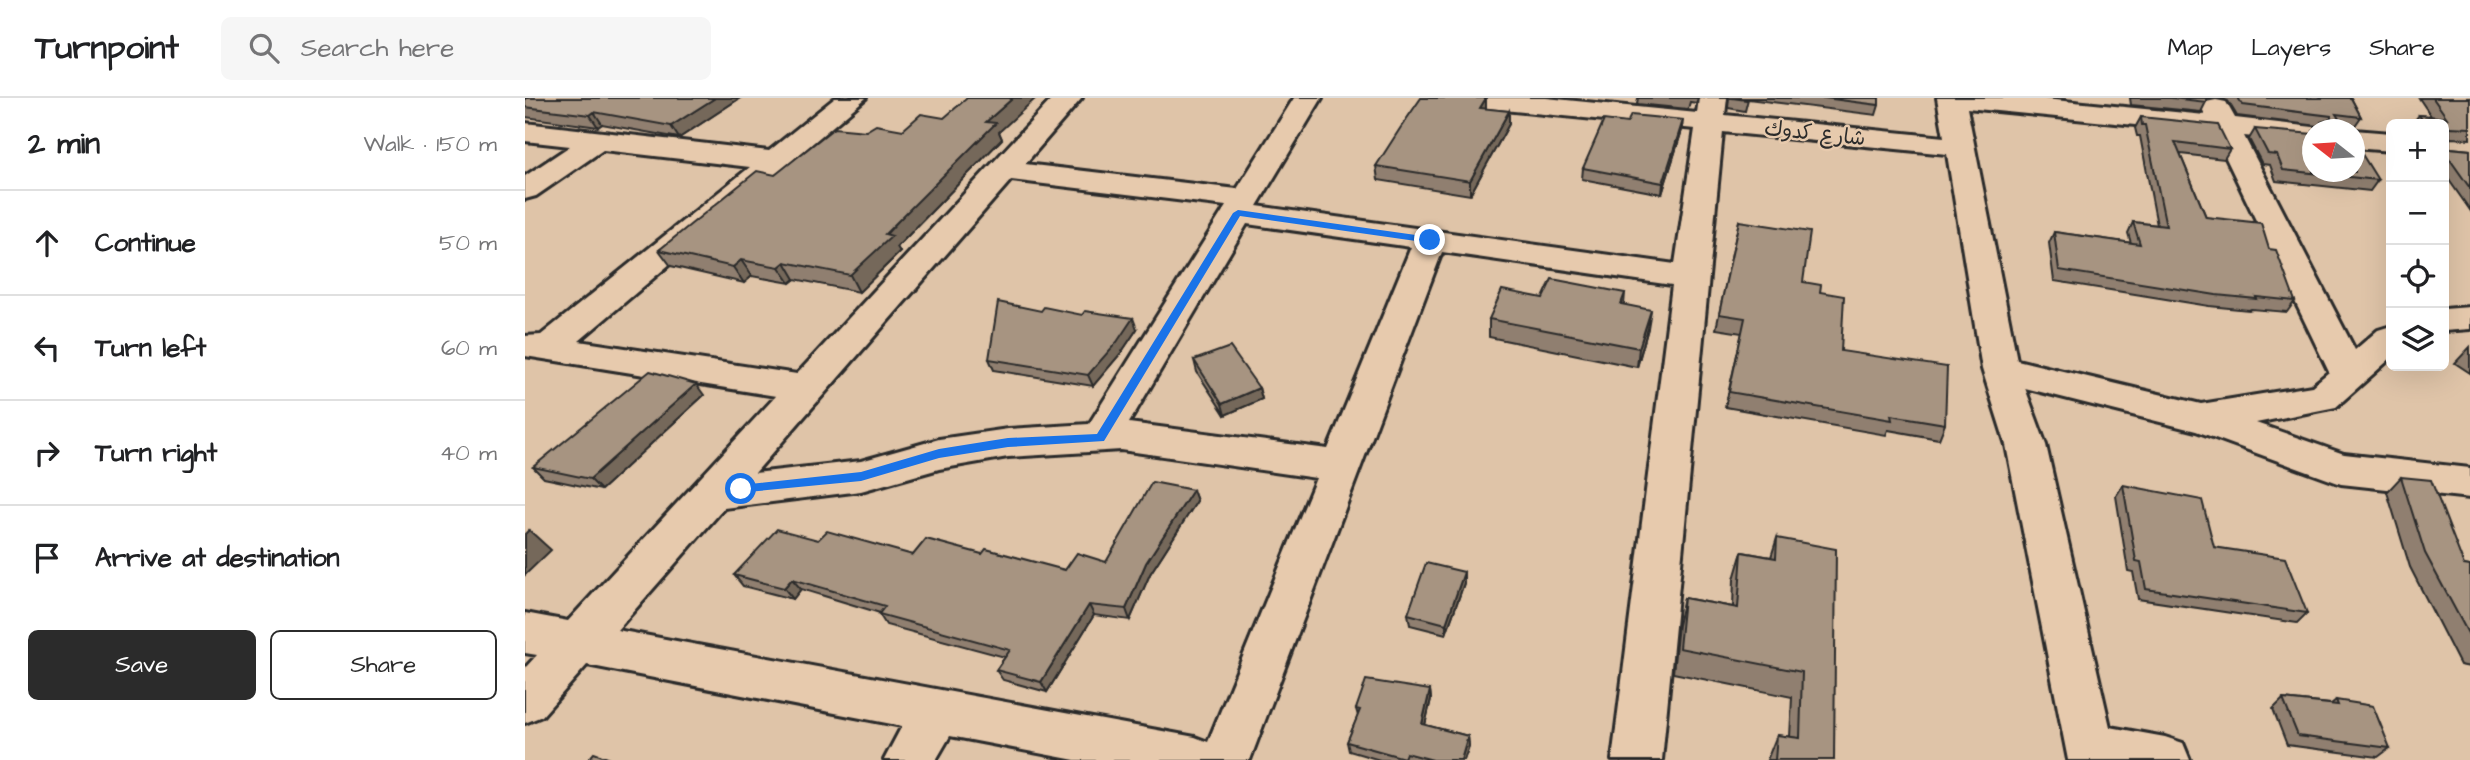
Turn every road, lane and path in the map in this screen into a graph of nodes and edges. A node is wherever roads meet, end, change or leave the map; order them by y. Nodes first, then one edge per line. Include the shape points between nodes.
1 (852, 98) edge
2 (1068, 98) edge
3 (1308, 98) edge
4 (1462, 98) edge
5 (1951, 98) edge
6 (1712, 110) edge
7 (2218, 112) edge
8 (525, 132) edge
9 (2302, 132) edge
10 (2365, 140) edge
11 (596, 141) junction
12 (2386, 142) edge
13 (1959, 147) junction
14 (775, 161) junction
15 (1003, 170) junction
16 (525, 190) edge
17 (1242, 206) junction
18 (1430, 240) junction
19 (1690, 277) junction
20 (2470, 318) edge
21 (2449, 320) edge
22 (2386, 342) edge
23 (536, 347) edge
24 (2000, 369) junction
25 (2349, 375) junction
26 (806, 388) junction
27 (2201, 418) junction
28 (1100, 438) junction
29 (1341, 466) junction
30 (2470, 483) edge
31 (709, 494) junction
32 (525, 633) edge
33 (577, 643) junction
34 (525, 701) edge
35 (938, 712) junction
36 (2092, 753) edge
37 (909, 760) edge
38 (1195, 760) edge
39 (1225, 760) edge
40 (1637, 760) edge
41 (2165, 760) edge

1 - 14 street
2 - 15 street
3 - 17 street
4 - 6 street, شارع كدوك
5 - 7 street
5 - 13 street
6 - 13 street, شارع كدوك
6 - 19 street
7 - 9 street
7 - 25 street
8 - 11 street
10 - 12 street
11 - 14 street
11 - 16 street
13 - 24 street
14 - 23 street
15 - 17 street
15 - 26 street
17 - 18 street
17 - 28 street
18 - 19 street
18 - 29 street
19 - 40 street
20 - 21 street
22 - 25 street
23 - 26 street
24 - 27 street
24 - 36 street via 2026,445
25 - 27 street via 2323,398
26 - 31 street
27 - 30 street via 2341,470
28 - 29 street via 1135,438
28 - 31 street via 1008,443 939,454 861,476
29 - 39 street
31 - 33 street
32 - 33 street
33 - 34 street
33 - 35 street
35 - 37 street
35 - 38 street
36 - 41 street

